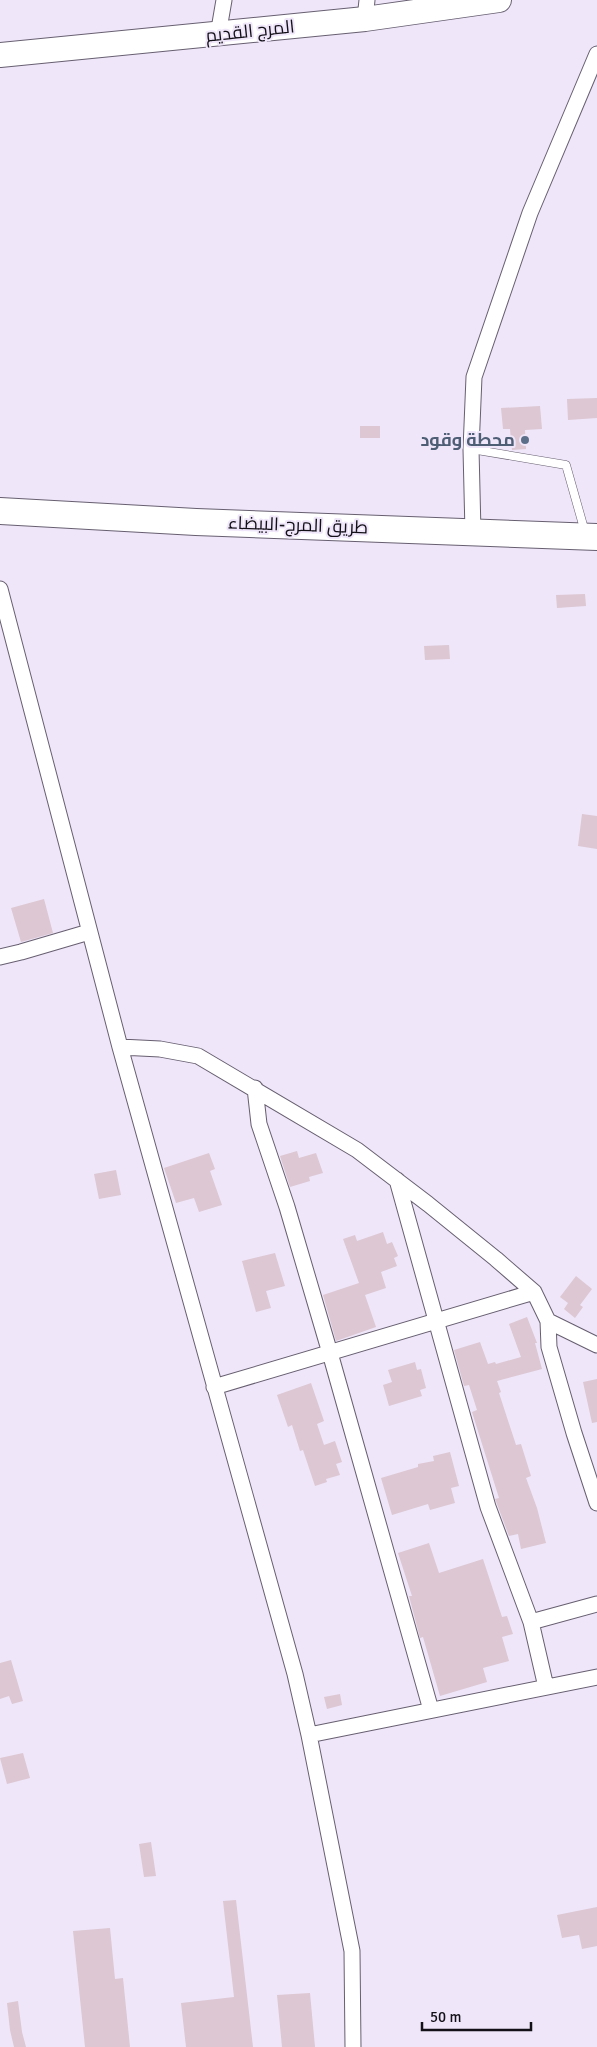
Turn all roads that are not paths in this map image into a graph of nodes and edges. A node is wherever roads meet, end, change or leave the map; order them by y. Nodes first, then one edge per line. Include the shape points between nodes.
1 (224, 0) edge
2 (499, 0) edge
3 (366, 10) edge
4 (218, 35) junction
5 (597, 54) edge
6 (0, 55) edge
7 (471, 449) junction
8 (0, 511) edge
9 (473, 532) junction
10 (592, 537) edge
11 (0, 590) edge
12 (90, 932) junction
13 (0, 957) edge
14 (120, 1047) junction
15 (255, 1088) junction
16 (397, 1180) junction
17 (534, 1292) junction
18 (548, 1321) junction
19 (436, 1322) junction
20 (597, 1344) edge
21 (330, 1353) junction
22 (214, 1387) junction
23 (597, 1503) edge
24 (597, 1604) edge
25 (531, 1622) junction
26 (597, 1677) edge
27 (546, 1687) junction
28 (431, 1710) junction
29 (309, 1735) junction
30 (352, 2047) edge

1 - 4 street
2 - 3 main road, المرج القديم
3 - 4 main road, المرج القديم
4 - 6 main road, المرج القديم
5 - 7 street via 530,213 474,377
7 - 9 street
7 - 10 lane via 566,465
8 - 9 highway, طريق المرج-البيضاء
9 - 10 highway, طريق المرج-البيضاء
11 - 12 street
12 - 13 street
12 - 14 street
14 - 15 street via 160,1049 198,1056
14 - 22 street
15 - 16 street via 357,1150
15 - 21 street via 259,1124
16 - 17 street
16 - 19 street
17 - 18 street
17 - 19 street
18 - 20 street
18 - 23 street via 550,1354
19 - 21 street
19 - 25 street via 488,1507
21 - 22 street
21 - 28 street
22 - 29 street
24 - 25 street
25 - 27 street
26 - 27 street
27 - 28 street
28 - 29 street
29 - 30 street via 352,1951

